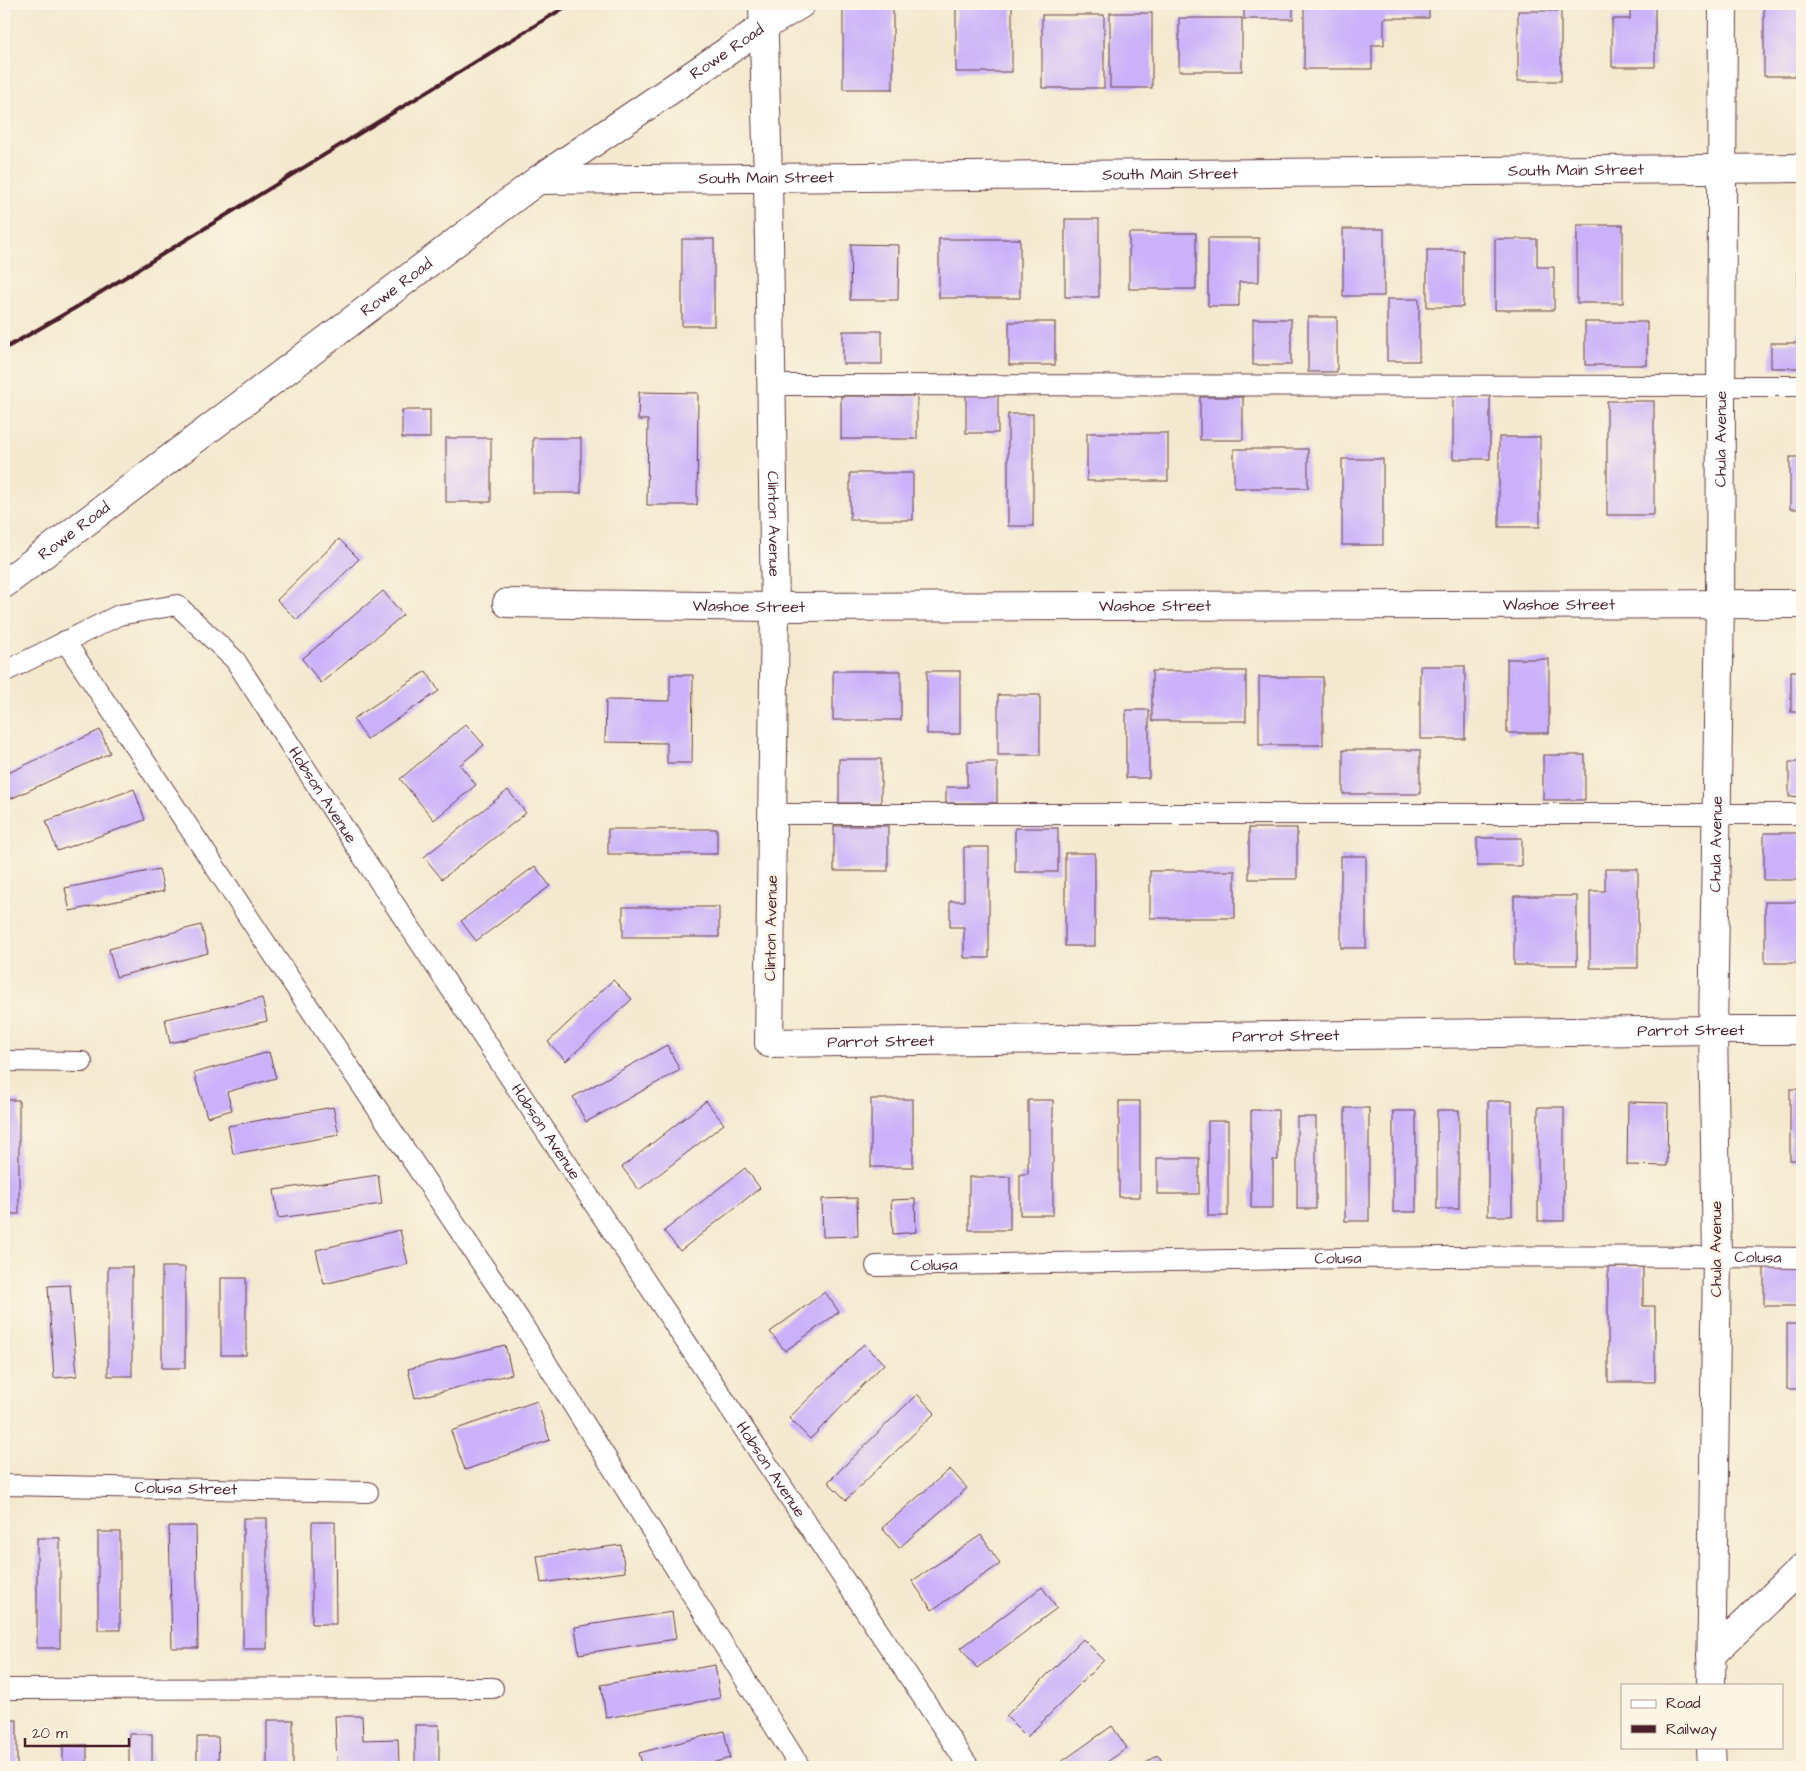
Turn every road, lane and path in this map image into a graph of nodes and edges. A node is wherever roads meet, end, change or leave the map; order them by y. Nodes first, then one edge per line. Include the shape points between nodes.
1 (801, 4) edge
2 (1724, 4) edge
3 (763, 16) edge
4 (1722, 168) junction
5 (1802, 168) edge
6 (768, 179) junction
7 (538, 180) junction
8 (771, 385) junction
9 (1721, 385) junction
10 (1802, 386) edge
11 (4, 584) edge
12 (507, 603) dead end
13 (1720, 604) junction
14 (1802, 604) edge
15 (775, 606) junction
16 (65, 640) junction
17 (4, 672) edge
18 (772, 814) junction
19 (1716, 814) junction
20 (1802, 814) edge
21 (1713, 1030) junction
22 (1802, 1030) edge
23 (769, 1043) joint
24 (4, 1061) edge
25 (82, 1062) dead end
26 (1717, 1256) junction
27 (1802, 1258) edge
28 (876, 1266) dead end
29 (4, 1485) edge
30 (368, 1492) dead end
31 (1802, 1568) edge
32 (1711, 1655) junction
33 (1711, 1684) edge
34 (493, 1688) dead end
35 (4, 1689) edge
36 (1711, 1748) edge
37 (800, 1767) edge
38 (969, 1767) edge
39 (1712, 1767) edge

1 - 3 street, Rowe Road
2 - 4 street, Chula Avenue
3 - 6 street, Clinton Avenue
3 - 7 street, Rowe Road
4 - 5 street, South Main Street
4 - 6 street, South Main Street
4 - 9 street, Chula Avenue
6 - 7 street, South Main Street
6 - 8 street, Clinton Avenue
7 - 11 street, Rowe Road
8 - 9 lane
8 - 15 street, Clinton Avenue
9 - 10 lane
9 - 13 street, Chula Avenue
12 - 15 street, Washoe Street
13 - 14 street, Washoe Street
13 - 15 street, Washoe Street
13 - 19 street, Chula Avenue
15 - 18 street, Clinton Avenue
16 - 17 lane, Hobson Avenue
16 - 37 lane via 519,1319
16 - 38 lane, Hobson Avenue via 119,615 177,605 235,660
18 - 19 lane
18 - 23 street, Clinton Avenue
19 - 20 lane
19 - 21 street, Chula Avenue
21 - 22 street, Parrot Street
21 - 23 street, Parrot Street
21 - 26 street, Chula Avenue
24 - 25 lane
26 - 27 lane, Colusa
26 - 28 lane, Colusa
26 - 32 street, Chula Avenue
29 - 30 lane, Colusa Street
31 - 32 street
32 - 33 street, Chula Avenue
34 - 35 lane
36 - 39 street

